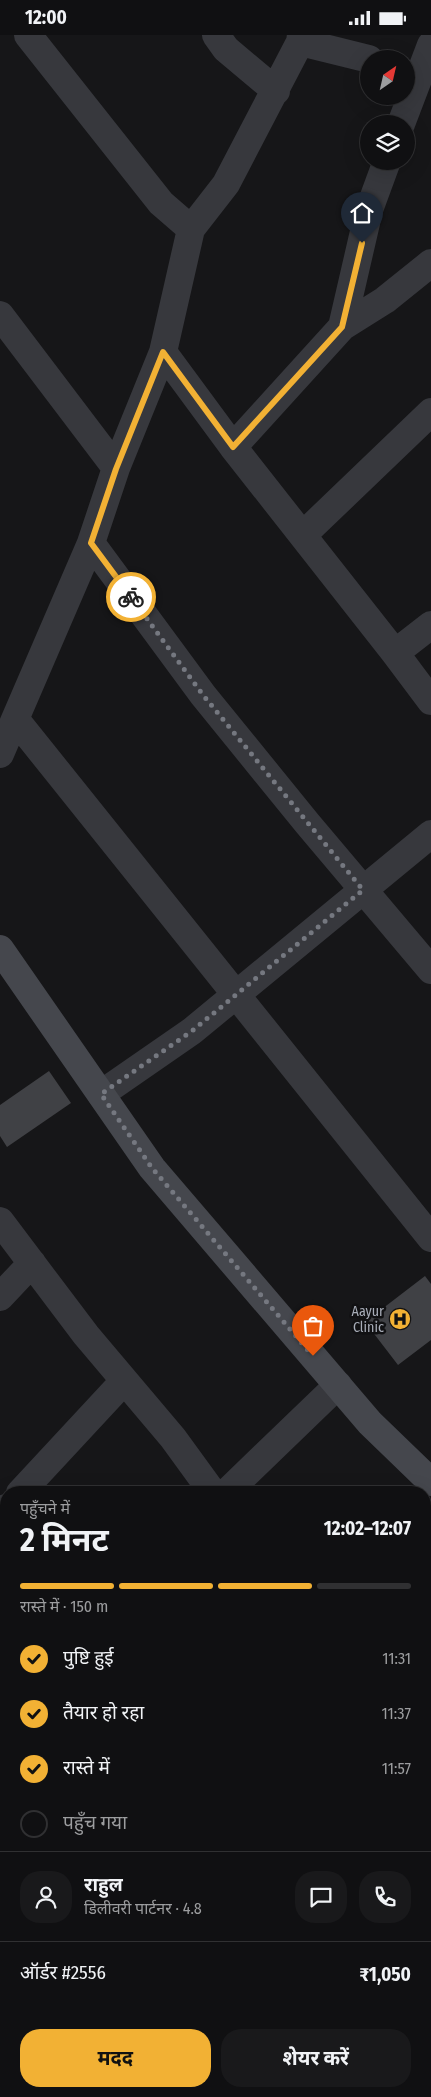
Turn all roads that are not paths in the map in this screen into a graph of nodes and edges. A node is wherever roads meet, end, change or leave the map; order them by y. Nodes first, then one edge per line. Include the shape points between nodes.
1 (28, 35) edge
2 (216, 35) edge
3 (300, 39) edge
4 (431, 45) edge
5 (360, 56) edge
6 (419, 73) edge
7 (276, 91) junction
8 (404, 115) edge
9 (384, 170) edge
10 (191, 229) junction
11 (431, 263) edge
12 (0, 315) edge
13 (342, 327) junction
14 (163, 352) junction
15 (431, 413) edge
16 (233, 447) junction
17 (116, 469) junction
18 (304, 534) junction
19 (91, 543) junction
20 (431, 625) edge
21 (395, 653) junction
22 (431, 701) edge
23 (16, 719) junction
24 (0, 754) edge
25 (431, 834) edge
26 (363, 890) junction
27 (0, 949) edge
28 (431, 970) edge
29 (238, 995) junction
30 (101, 1094) junction
31 (0, 1221) edge
32 (431, 1239) edge
33 (32, 1263) junction
34 (0, 1297) edge
35 (124, 1381) junction
36 (338, 1385) junction
37 (431, 1482) edge
38 (26, 1486) edge
39 (208, 1486) edge
40 (233, 1486) edge

1 - 10 street via 161,203
2 - 7 street via 226,49
3 - 5 street
3 - 7 street
4 - 6 street
6 - 8 street
7 - 10 street via 226,184
9 - 13 street via 369,210
10 - 14 street
11 - 13 street via 384,300
12 - 17 street
13 - 16 street
14 - 16 street
14 - 17 street
15 - 18 street
16 - 18 street
17 - 19 street
18 - 21 street
19 - 23 street
19 - 26 street via 203,695
20 - 21 street
21 - 22 street
23 - 24 street
23 - 29 street
25 - 26 street
26 - 28 street
26 - 29 street
27 - 30 street
29 - 30 street
29 - 32 street
30 - 36 street via 152,1168
31 - 33 street
33 - 34 street
33 - 35 street
35 - 38 street
35 - 39 street via 173,1437
36 - 37 street via 370,1423
36 - 40 street

